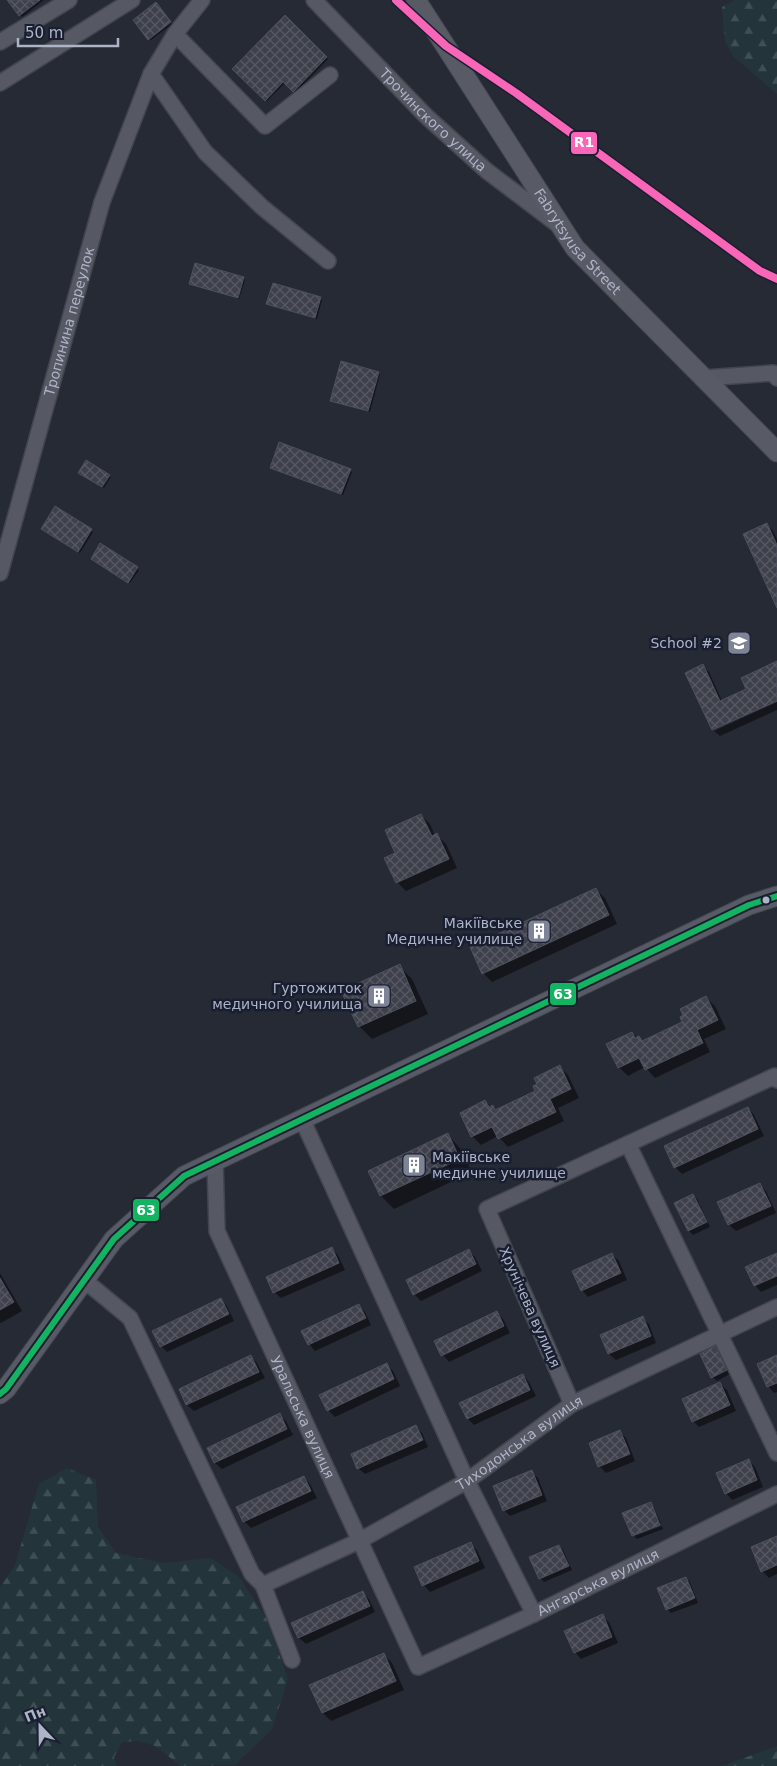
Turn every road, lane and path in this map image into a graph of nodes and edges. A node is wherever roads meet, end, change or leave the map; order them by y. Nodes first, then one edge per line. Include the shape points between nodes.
1 (69, 0) edge
2 (132, 0) edge
3 (202, 0) edge
4 (314, 0) edge
5 (416, 0) edge
6 (175, 34) junction
7 (0, 42) edge
8 (151, 74) junction
9 (330, 74) dead end
10 (0, 83) edge
11 (562, 228) junction
12 (328, 261) dead end
13 (704, 378) junction
14 (777, 378) edge
15 (777, 452) edge
16 (0, 573) edge
17 (777, 896) edge
18 (776, 1078) edge
19 (302, 1119) junction
20 (628, 1144) junction
21 (215, 1161) junction
22 (84, 1280) junction
23 (777, 1306) edge
24 (718, 1334) junction
25 (0, 1394) edge
26 (572, 1404) junction
27 (777, 1453) edge
28 (467, 1481) junction
29 (777, 1494) edge
30 (359, 1541) junction
31 (263, 1585) junction
32 (534, 1614) junction
33 (292, 1660) dead end
34 (418, 1667) joint

1 - 7 street
2 - 10 street
3 - 6 street, Тропинина переулок
4 - 11 street, Трочинского улица via 426,116 487,171
5 - 11 main road, Fabrytsyusa Street
6 - 8 street, Тропинина переулок
6 - 9 street via 265,126
8 - 12 street via 205,152 262,208
8 - 16 street, Тропинина переулок via 102,202
11 - 13 main road, Fabrytsyusa Street via 575,248
13 - 14 street via 773,373
13 - 15 main road, Fabrytsyusa Street
17 - 19 main road via 749,905
18 - 20 street
19 - 21 main road
19 - 28 street
20 - 24 street
20 - 26 street, Хрунічева вулиця via 488,1209
21 - 22 main road via 184,1176 114,1239
21 - 30 street, Уральська вулиця via 217,1231
22 - 25 main road
22 - 31 street via 130,1318 252,1574
23 - 24 street, Тиходонська вулиця
24 - 26 street, Тиходонська вулиця
24 - 27 street
26 - 28 street, Тиходонська вулиця
28 - 30 street, Тиходонська вулиця
28 - 32 street
29 - 32 street, Ангарська вулиця
30 - 31 street, Тиходонська вулиця
30 - 34 street, Уральська вулиця
31 - 33 street
32 - 34 street, Ангарська вулиця

